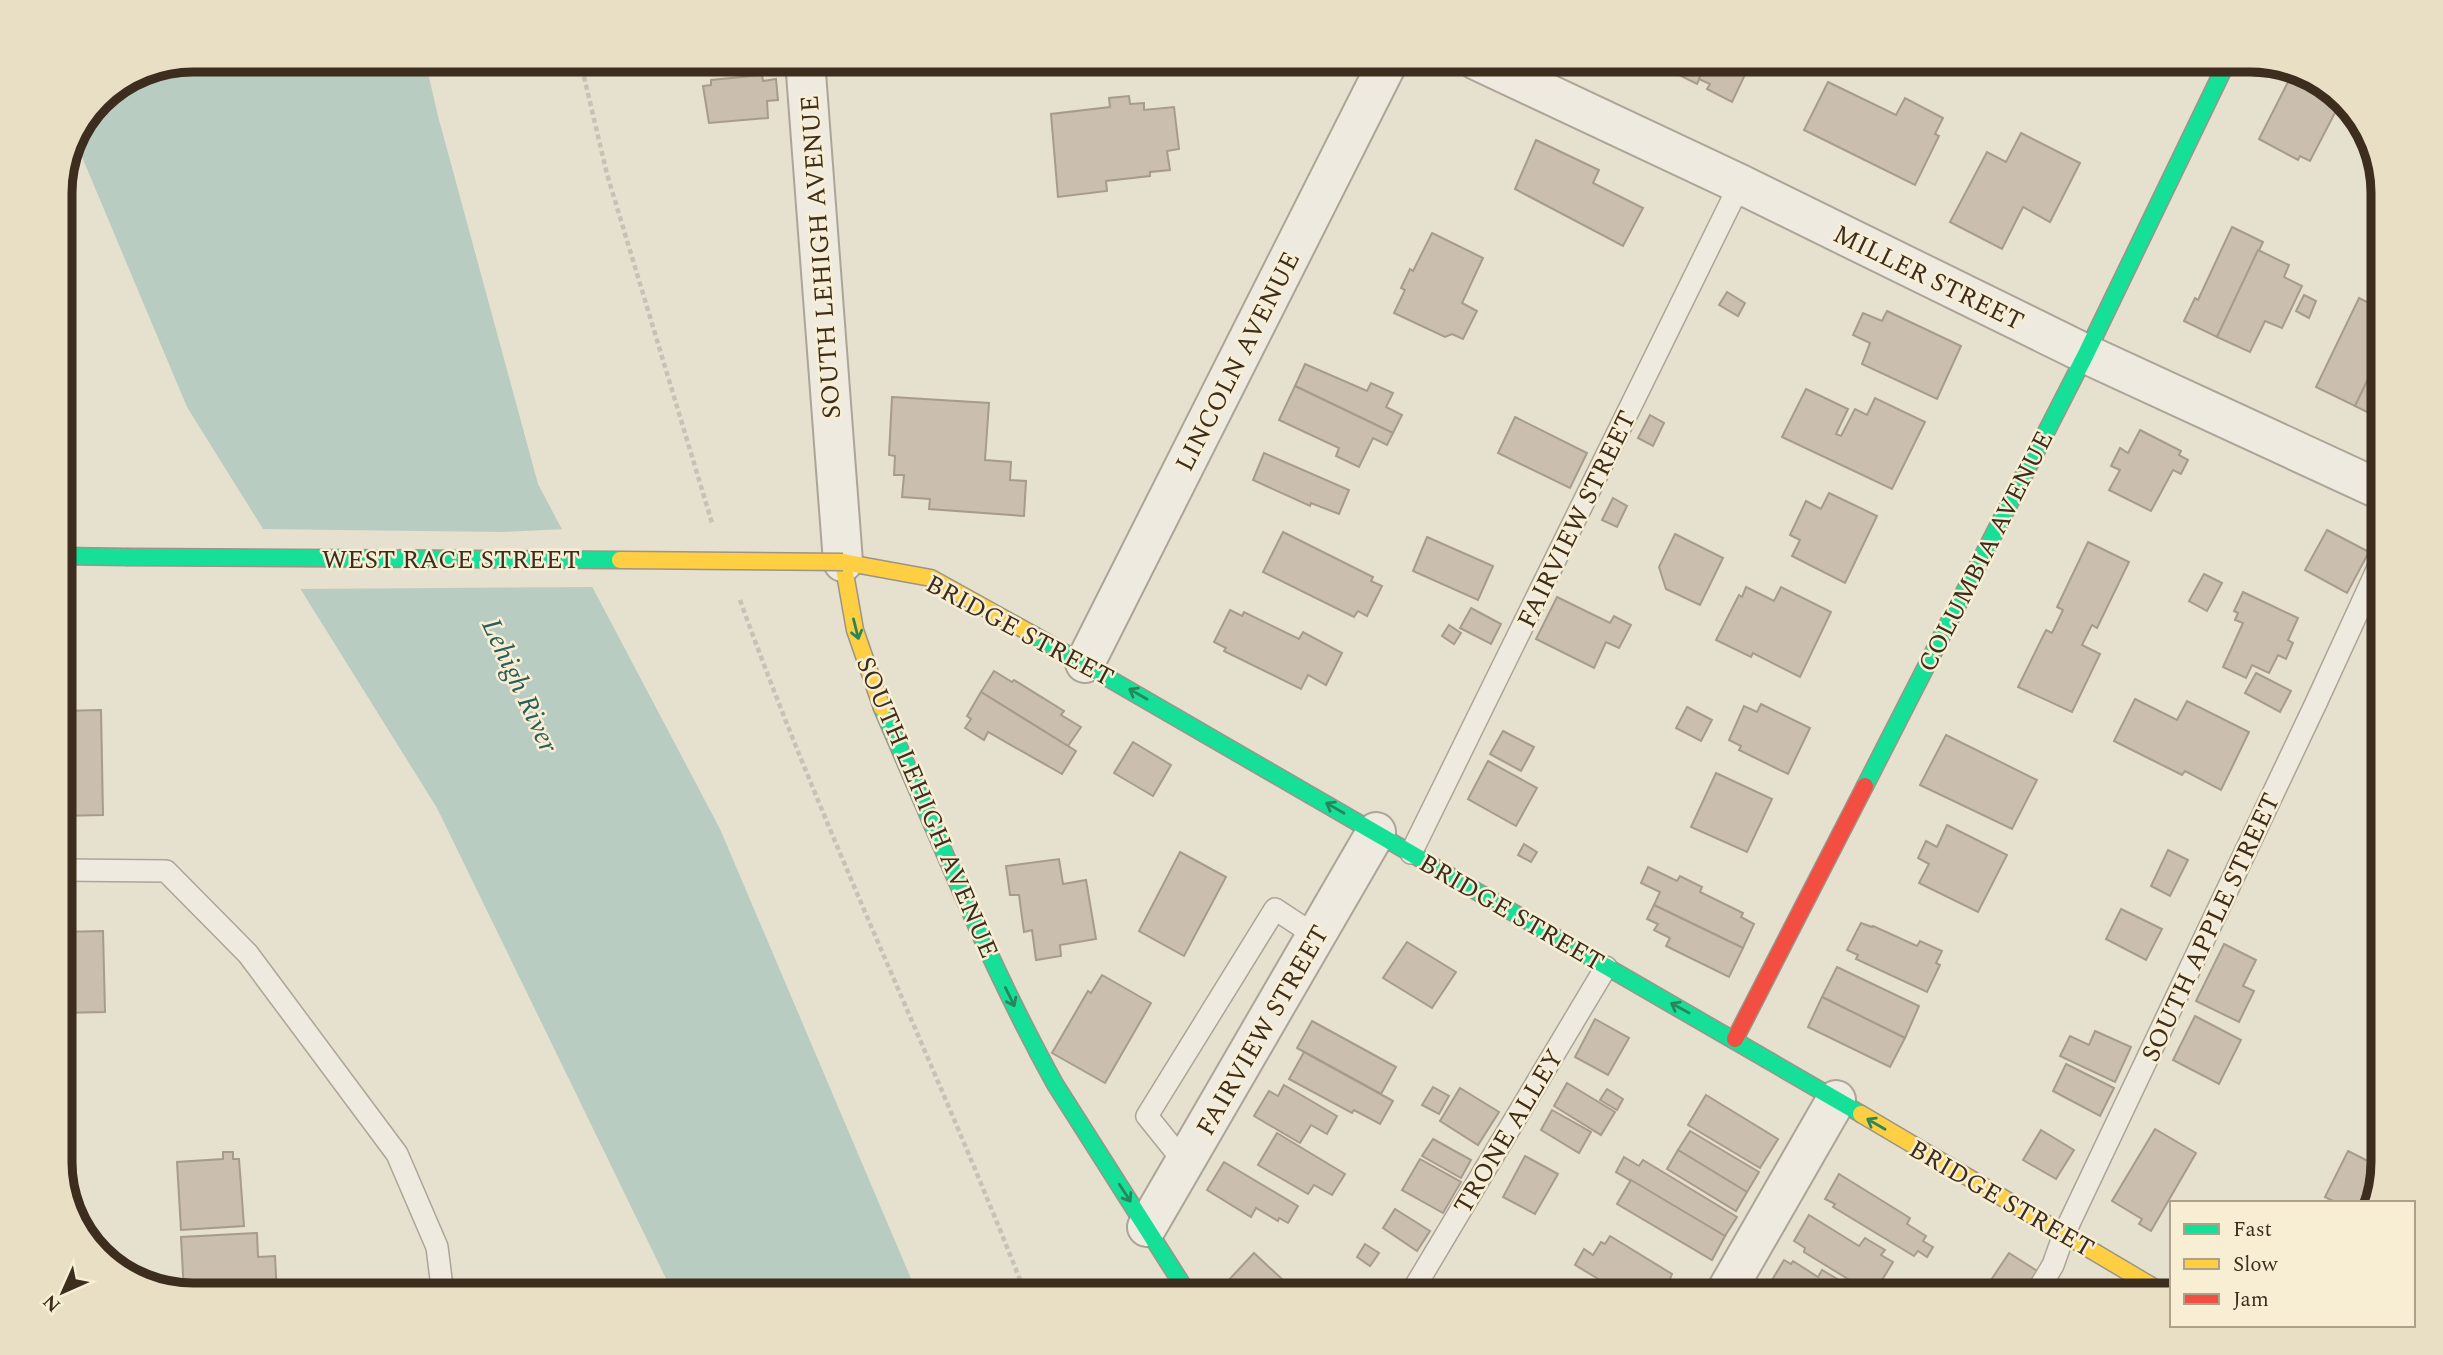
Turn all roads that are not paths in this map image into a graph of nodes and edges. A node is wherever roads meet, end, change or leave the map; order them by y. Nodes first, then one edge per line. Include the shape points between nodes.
1 (806, 72) edge
2 (1383, 72) edge
3 (1502, 72) edge
4 (2222, 72) edge
5 (1740, 184) junction
6 (2086, 354) junction
7 (2371, 485) edge
8 (72, 556) edge
9 (843, 562) junction
10 (2371, 583) edge
11 (1085, 663) junction
12 (1376, 832) junction
13 (1411, 853) junction
14 (72, 870) edge
15 (1316, 936) junction
16 (1606, 967) junction
17 (1735, 1039) junction
18 (1836, 1100) junction
19 (1184, 1162) junction
20 (1147, 1227) junction
21 (2064, 1234) junction
22 (441, 1283) edge
23 (1181, 1283) edge
24 (1418, 1283) edge
25 (1731, 1283) edge
26 (2043, 1283) edge
27 (2145, 1283) edge

1 - 9 street, SOUTH LEHIGH AVENUE
2 - 11 street, LINCOLN AVENUE
3 - 5 street, MILLER STREET
4 - 6 main road, COLUMBIA AVENUE
5 - 6 street, MILLER STREET
5 - 13 lane, FAIRVIEW STREET
6 - 7 street, MILLER STREET
6 - 17 main road, COLUMBIA AVENUE
8 - 9 main road, WEST RACE STREET, bridge
9 - 11 main road, BRIDGE STREET via 931,578
9 -> 20 main road, SOUTH LEHIGH AVENUE via 855,630 882,708 986,947 1048,1072
10 - 21 lane, SOUTH APPLE STREET
12 -> 11 main road, BRIDGE STREET
12 - 13 main road, BRIDGE STREET
12 - 15 street, FAIRVIEW STREET
13 - 16 main road, BRIDGE STREET
14 - 22 lane via 166,871 248,954 397,1154 437,1247
15 - 19 street, FAIRVIEW STREET
15 - 19 lane via 1275,909 1147,1116
17 -> 16 main road, BRIDGE STREET
16 - 24 lane, TRONE ALLEY
17 - 18 main road, BRIDGE STREET
21 -> 18 main road, BRIDGE STREET
18 - 25 street
19 - 20 street, FAIRVIEW STREET
20 - 23 main road, SOUTH LEHIGH AVENUE
21 - 26 lane, SOUTH APPLE STREET
21 - 27 main road, BRIDGE STREET

